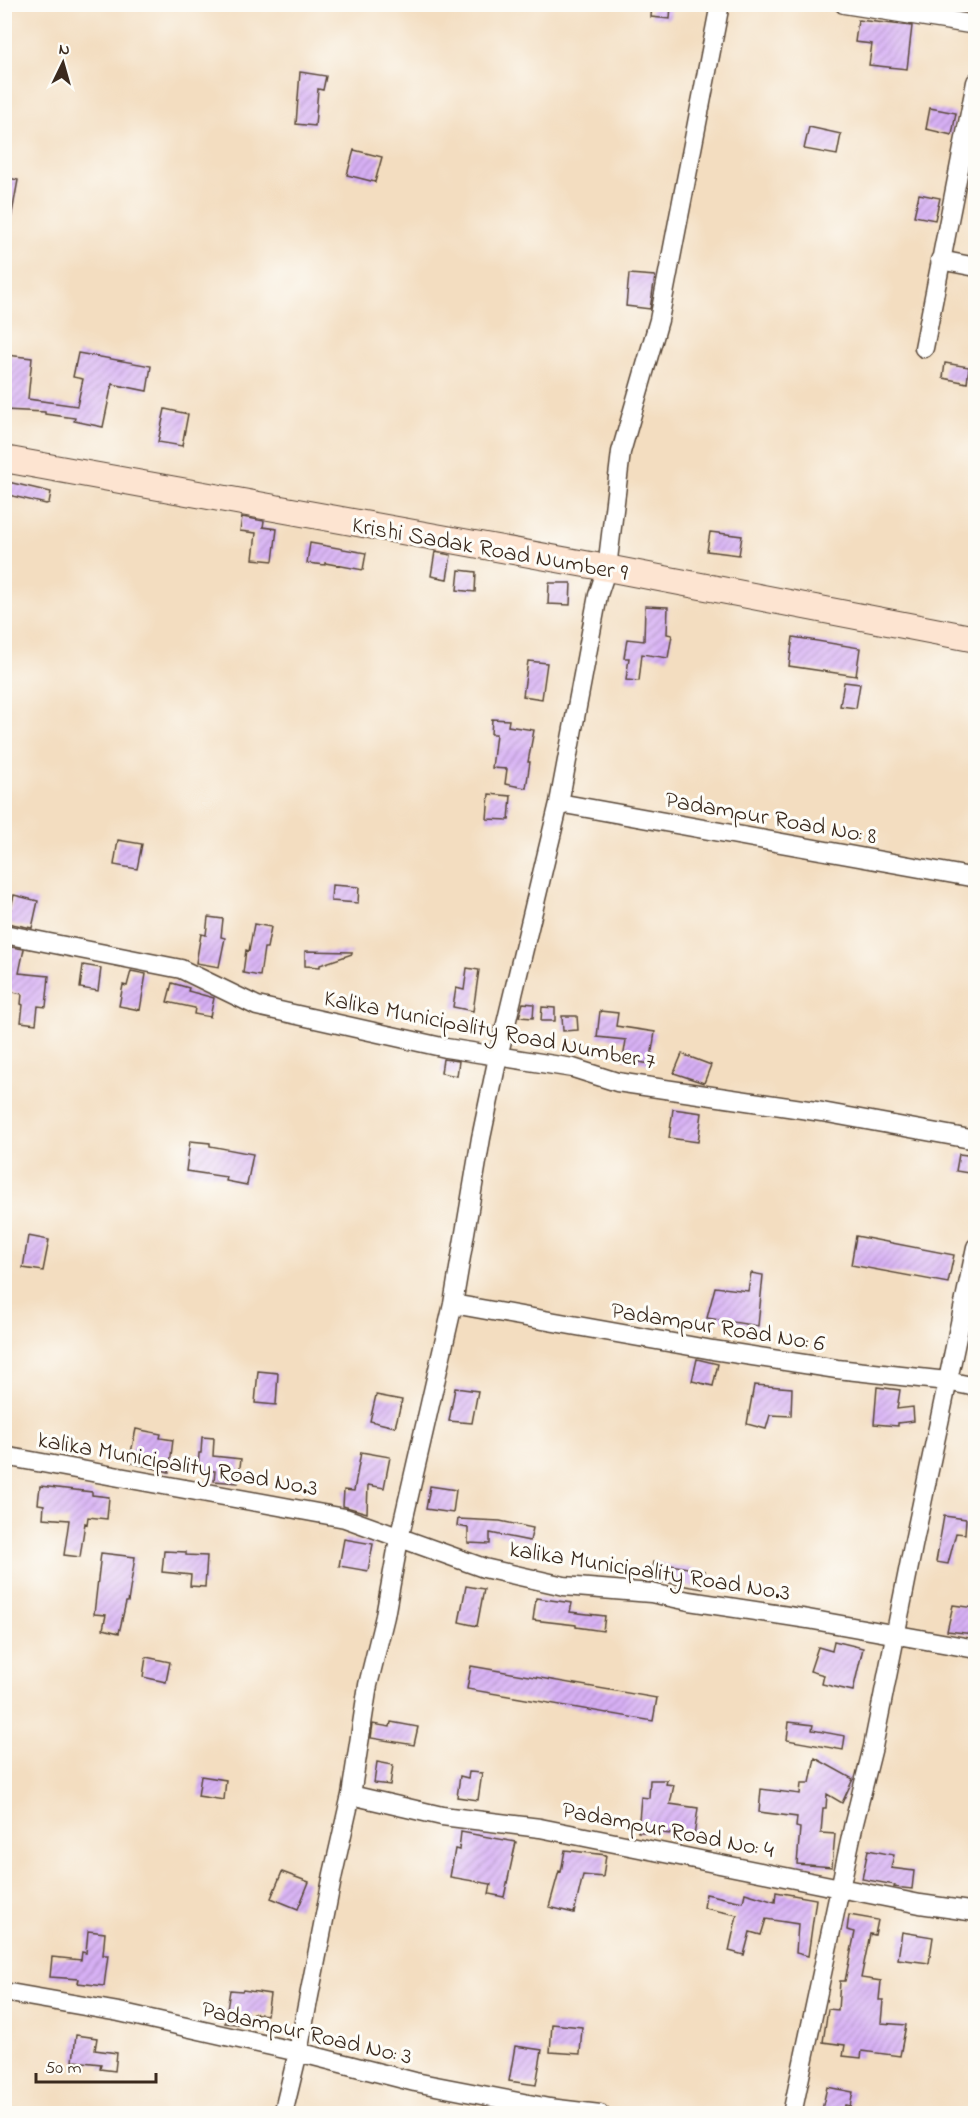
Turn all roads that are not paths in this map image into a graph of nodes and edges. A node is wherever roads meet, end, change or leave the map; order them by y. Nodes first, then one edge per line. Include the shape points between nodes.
1 (720, 4) edge
2 (844, 4) edge
3 (975, 25) edge
4 (975, 82) edge
5 (940, 260) junction
6 (975, 267) edge
7 (924, 348) dead end
8 (4, 459) edge
9 (607, 568) junction
10 (975, 639) edge
11 (559, 803) junction
12 (975, 878) edge
13 (4, 934) edge
14 (498, 1057) junction
15 (975, 1140) edge
16 (975, 1247) edge
17 (453, 1304) junction
18 (947, 1381) junction
19 (975, 1387) edge
20 (4, 1456) edge
21 (399, 1539) junction
22 (895, 1635) junction
23 (975, 1649) edge
24 (351, 1795) junction
25 (840, 1888) junction
26 (975, 1912) edge
27 (4, 1992) edge
28 (298, 2052) junction
29 (283, 2114) edge
30 (600, 2114) edge
31 (792, 2114) edge

1 - 9 street via 659,320 621,452
2 - 3 street
4 - 5 street
5 - 6 street
5 - 7 street
8 - 9 street, Krishi Sadak Road Number 9
9 - 10 street, Krishi Sadak Road Number 9
9 - 11 street via 598,595
11 - 12 street, Padampur Road No: 8
11 - 14 street
13 - 14 street, Kalika Municipality Road Number 7 via 181,969 258,1006
14 - 15 street, Kalika Municipality Road Number 7 via 573,1068 617,1082 822,1112
14 - 17 street
16 - 18 street
17 - 18 street, Padampur Road No: 6 via 837,1370
17 - 21 street
18 - 19 street, Padampur Road No: 6
18 - 22 street
20 - 21 street, kalika Municipality Road No.3 via 345,1518
21 - 22 street, kalika Municipality Road No.3 via 483,1568 564,1586 651,1593
21 - 24 street
22 - 23 street, kalika Municipality Road No.3
22 - 25 street
24 - 25 street, Padampur Road No: 4 via 442,1816 540,1828
24 - 28 street
25 - 26 street, Padampur Road No: 4
25 - 31 street
27 - 28 street, Padampur Road No: 3 via 119,2012
28 - 29 street
28 - 30 street, Padampur Road No: 3 via 415,2082

